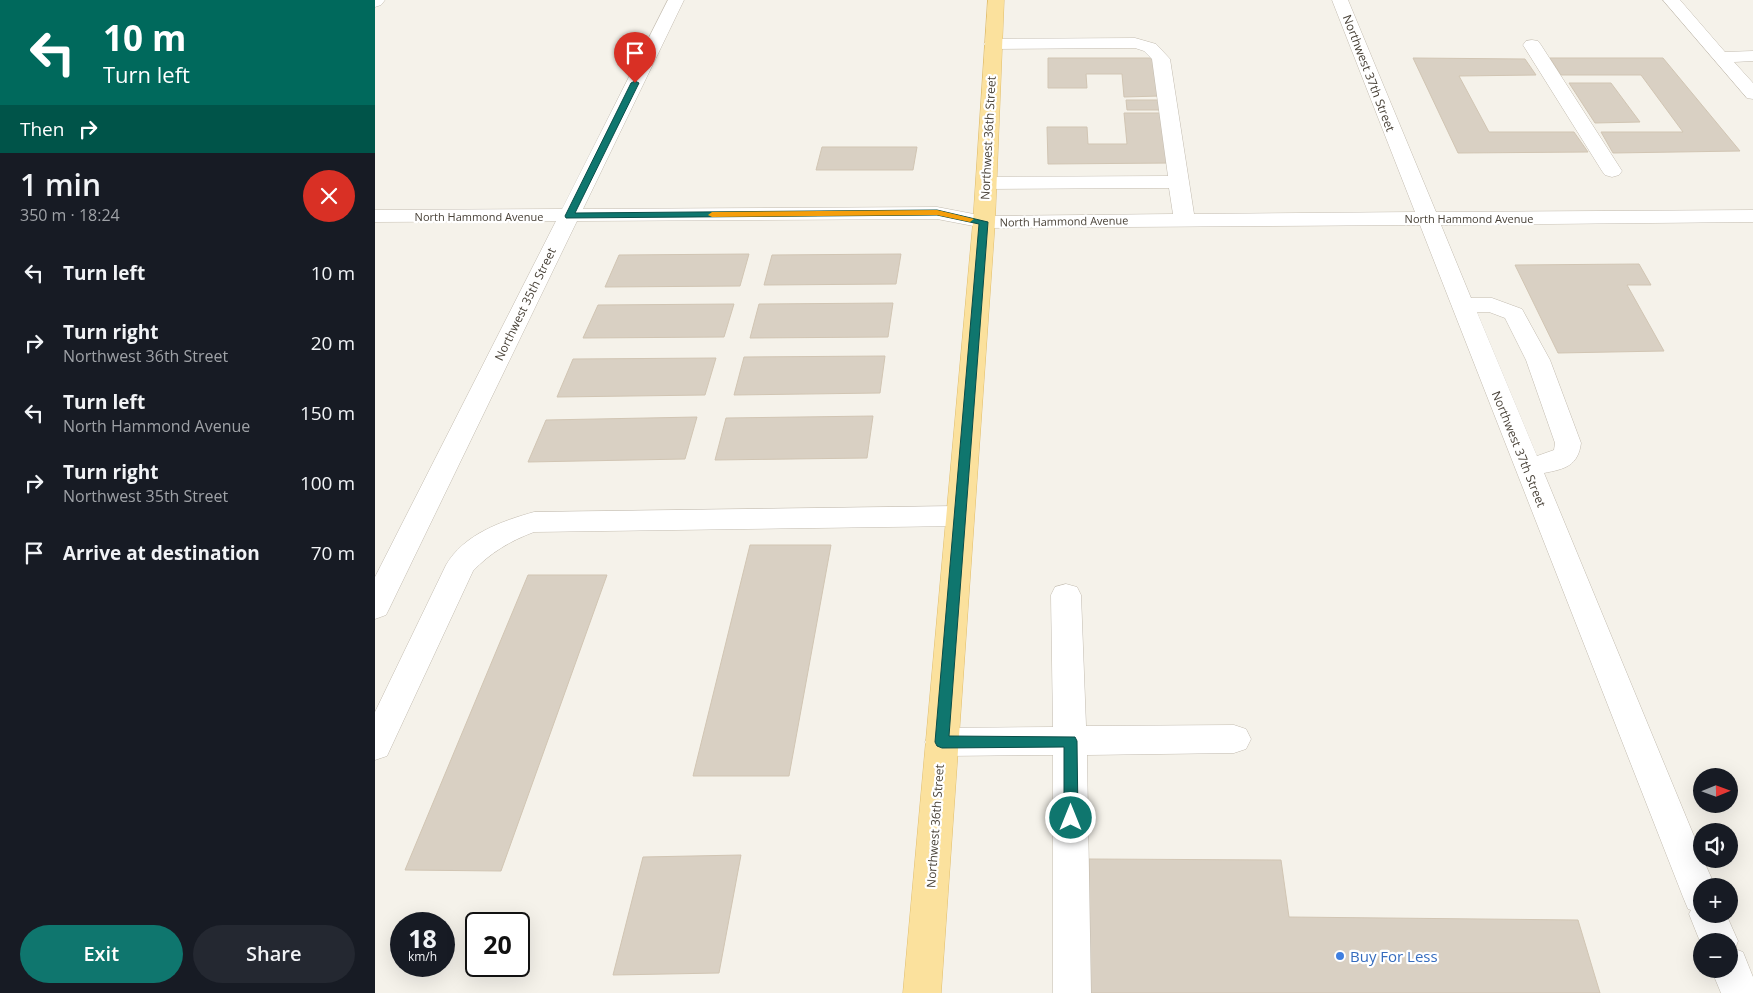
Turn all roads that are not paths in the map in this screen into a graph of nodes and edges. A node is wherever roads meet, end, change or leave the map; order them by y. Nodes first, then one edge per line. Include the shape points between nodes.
1 (676, 0) edge
2 (996, 0) edge
3 (1340, 0) edge
4 (1671, 0) edge
5 (993, 44) junction
6 (1532, 45) dead end
7 (1753, 56) edge
8 (1721, 57) junction
9 (1753, 94) edge
10 (1612, 171) dead end
11 (1178, 182) junction
12 (986, 184) junction
13 (375, 216) edge
14 (569, 216) junction
15 (1753, 216) edge
16 (1426, 218) junction
17 (1184, 220) junction
18 (984, 222) junction
19 (1461, 305) junction
20 (1527, 467) junction
21 (959, 516) junction
22 (1066, 596) dead end
23 (375, 607) edge
24 (1234, 739) dead end
25 (1071, 741) junction
26 (942, 742) junction
27 (375, 746) edge
28 (1693, 878) edge
29 (1734, 978) edge
30 (922, 993) edge
31 (1072, 993) edge
32 (1740, 993) edge

1 - 14 street, Northwest 35th Street
2 - 5 main road, Northwest 36th Street
3 - 16 street, Northwest 37th Street
4 - 8 street
5 - 11 street via 1135,43 1156,50 1161,59
5 - 12 main road, Northwest 36th Street
6 - 10 street
7 - 8 street
8 - 9 street
11 - 12 street
11 - 17 street
12 - 18 main road, Northwest 36th Street
13 - 14 street, North Hammond Avenue
14 - 18 street, North Hammond Avenue via 937,213
14 - 23 street, Northwest 35th Street
15 - 16 street, North Hammond Avenue
16 - 17 street, North Hammond Avenue
16 - 19 street, Northwest 37th Street
17 - 18 street, North Hammond Avenue
18 - 21 main road, Northwest 36th Street
19 - 20 street, Northwest 37th Street
19 - 20 street via 1492,306 1514,314 1539,360 1568,443 1565,455 1553,462
20 - 28 street, Northwest 37th Street
21 - 26 main road, Northwest 36th Street
21 - 27 street via 544,522 513,528 477,548 461,565
22 - 25 street
24 - 25 street
25 - 26 street
25 - 31 street
26 - 30 main road, Northwest 36th Street
29 - 32 street

